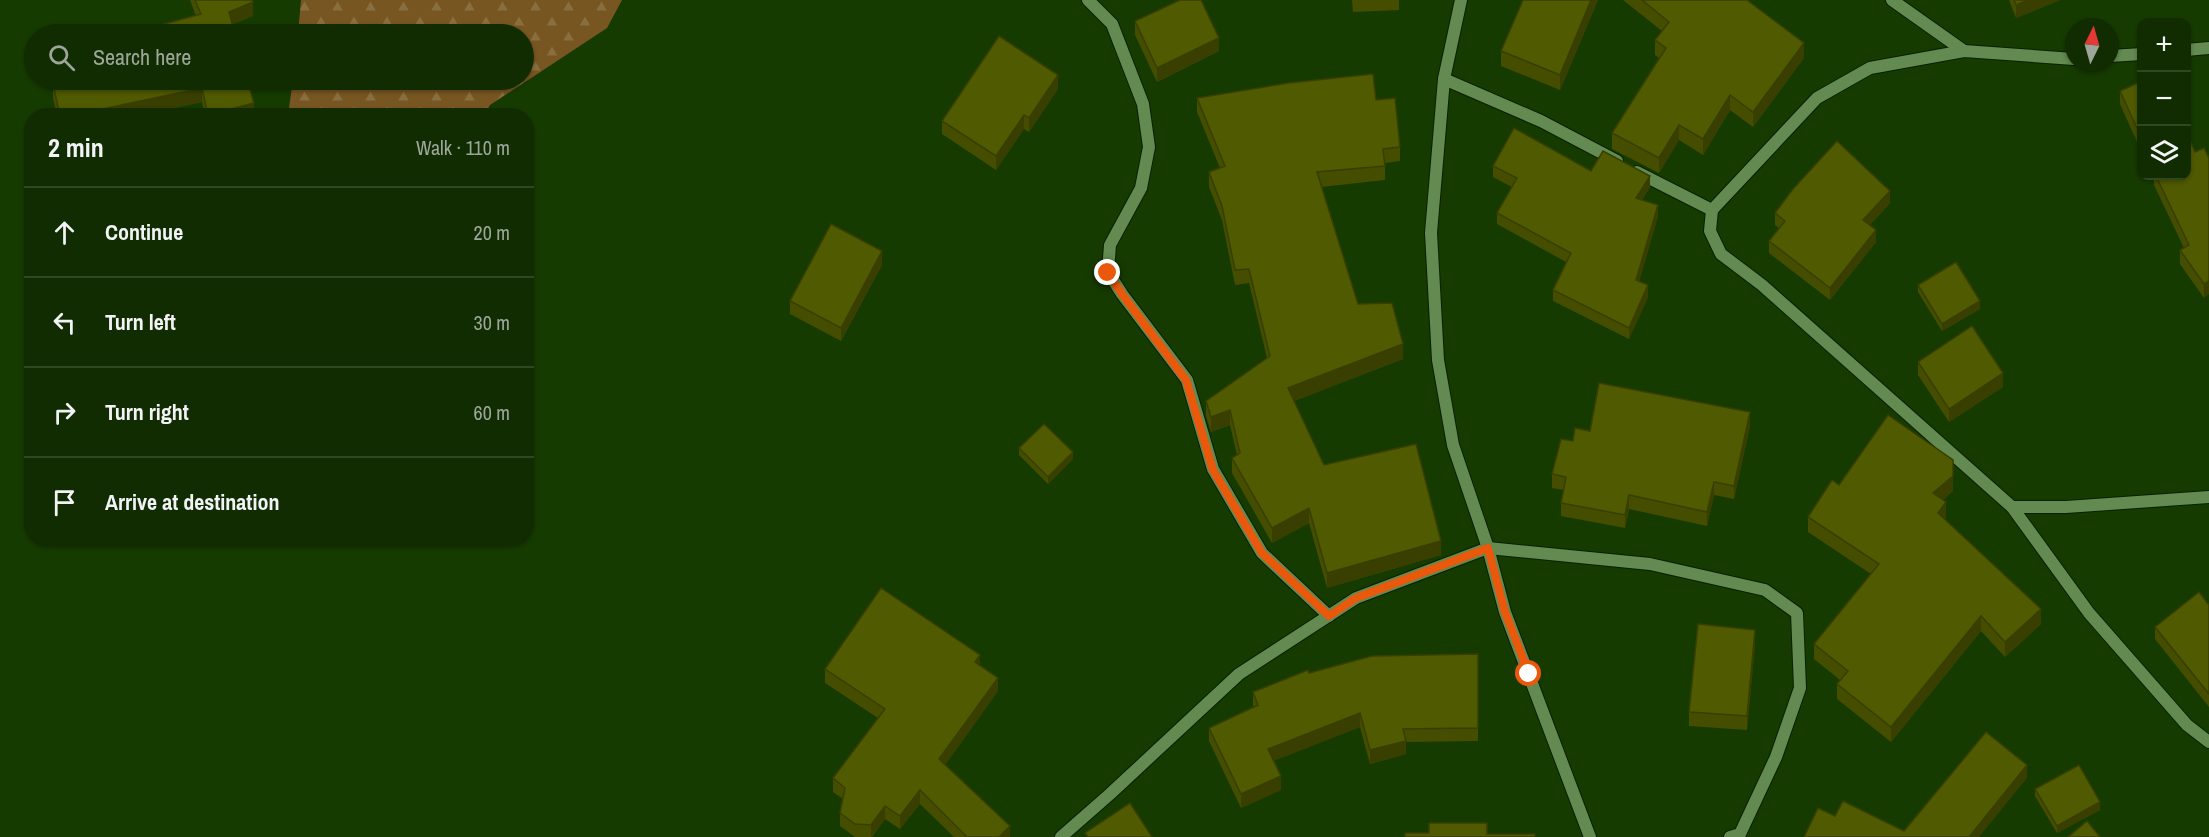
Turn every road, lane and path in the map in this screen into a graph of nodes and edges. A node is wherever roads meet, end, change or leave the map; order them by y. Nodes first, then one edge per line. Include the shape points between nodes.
1 (1088, 0) edge
2 (1461, 0) edge
3 (1892, 0) edge
4 (2209, 48) edge
5 (2191, 50) edge
6 (1964, 51) junction
7 (2137, 54) edge
8 (2119, 55) edge
9 (2065, 58) edge
10 (1444, 79) junction
11 (1712, 210) junction
12 (2209, 497) edge
13 (2012, 507) junction
14 (1488, 548) junction
15 (1329, 616) junction
16 (2209, 742) edge
17 (1061, 837) edge
18 (1590, 837) edge
19 (1730, 837) edge

1 - 15 street via 1112,24 1143,104 1149,147 1141,188 1110,245 1108,273 1186,380 1213,470 1262,553
2 - 10 street
3 - 6 street
4 - 5 street
6 - 9 street
6 - 11 street via 1870,68 1816,98
7 - 8 street
10 - 11 street via 1540,121
10 - 14 street via 1431,233 1438,360 1453,445
11 - 13 street via 1710,231 1721,254 1762,285
12 - 13 street
13 - 16 street via 2089,613 2187,725
14 - 15 street via 1356,598
14 - 18 street via 1505,612
14 - 19 street via 1650,564 1765,590 1797,613 1800,688 1776,757 1740,834
15 - 17 street via 1239,674

